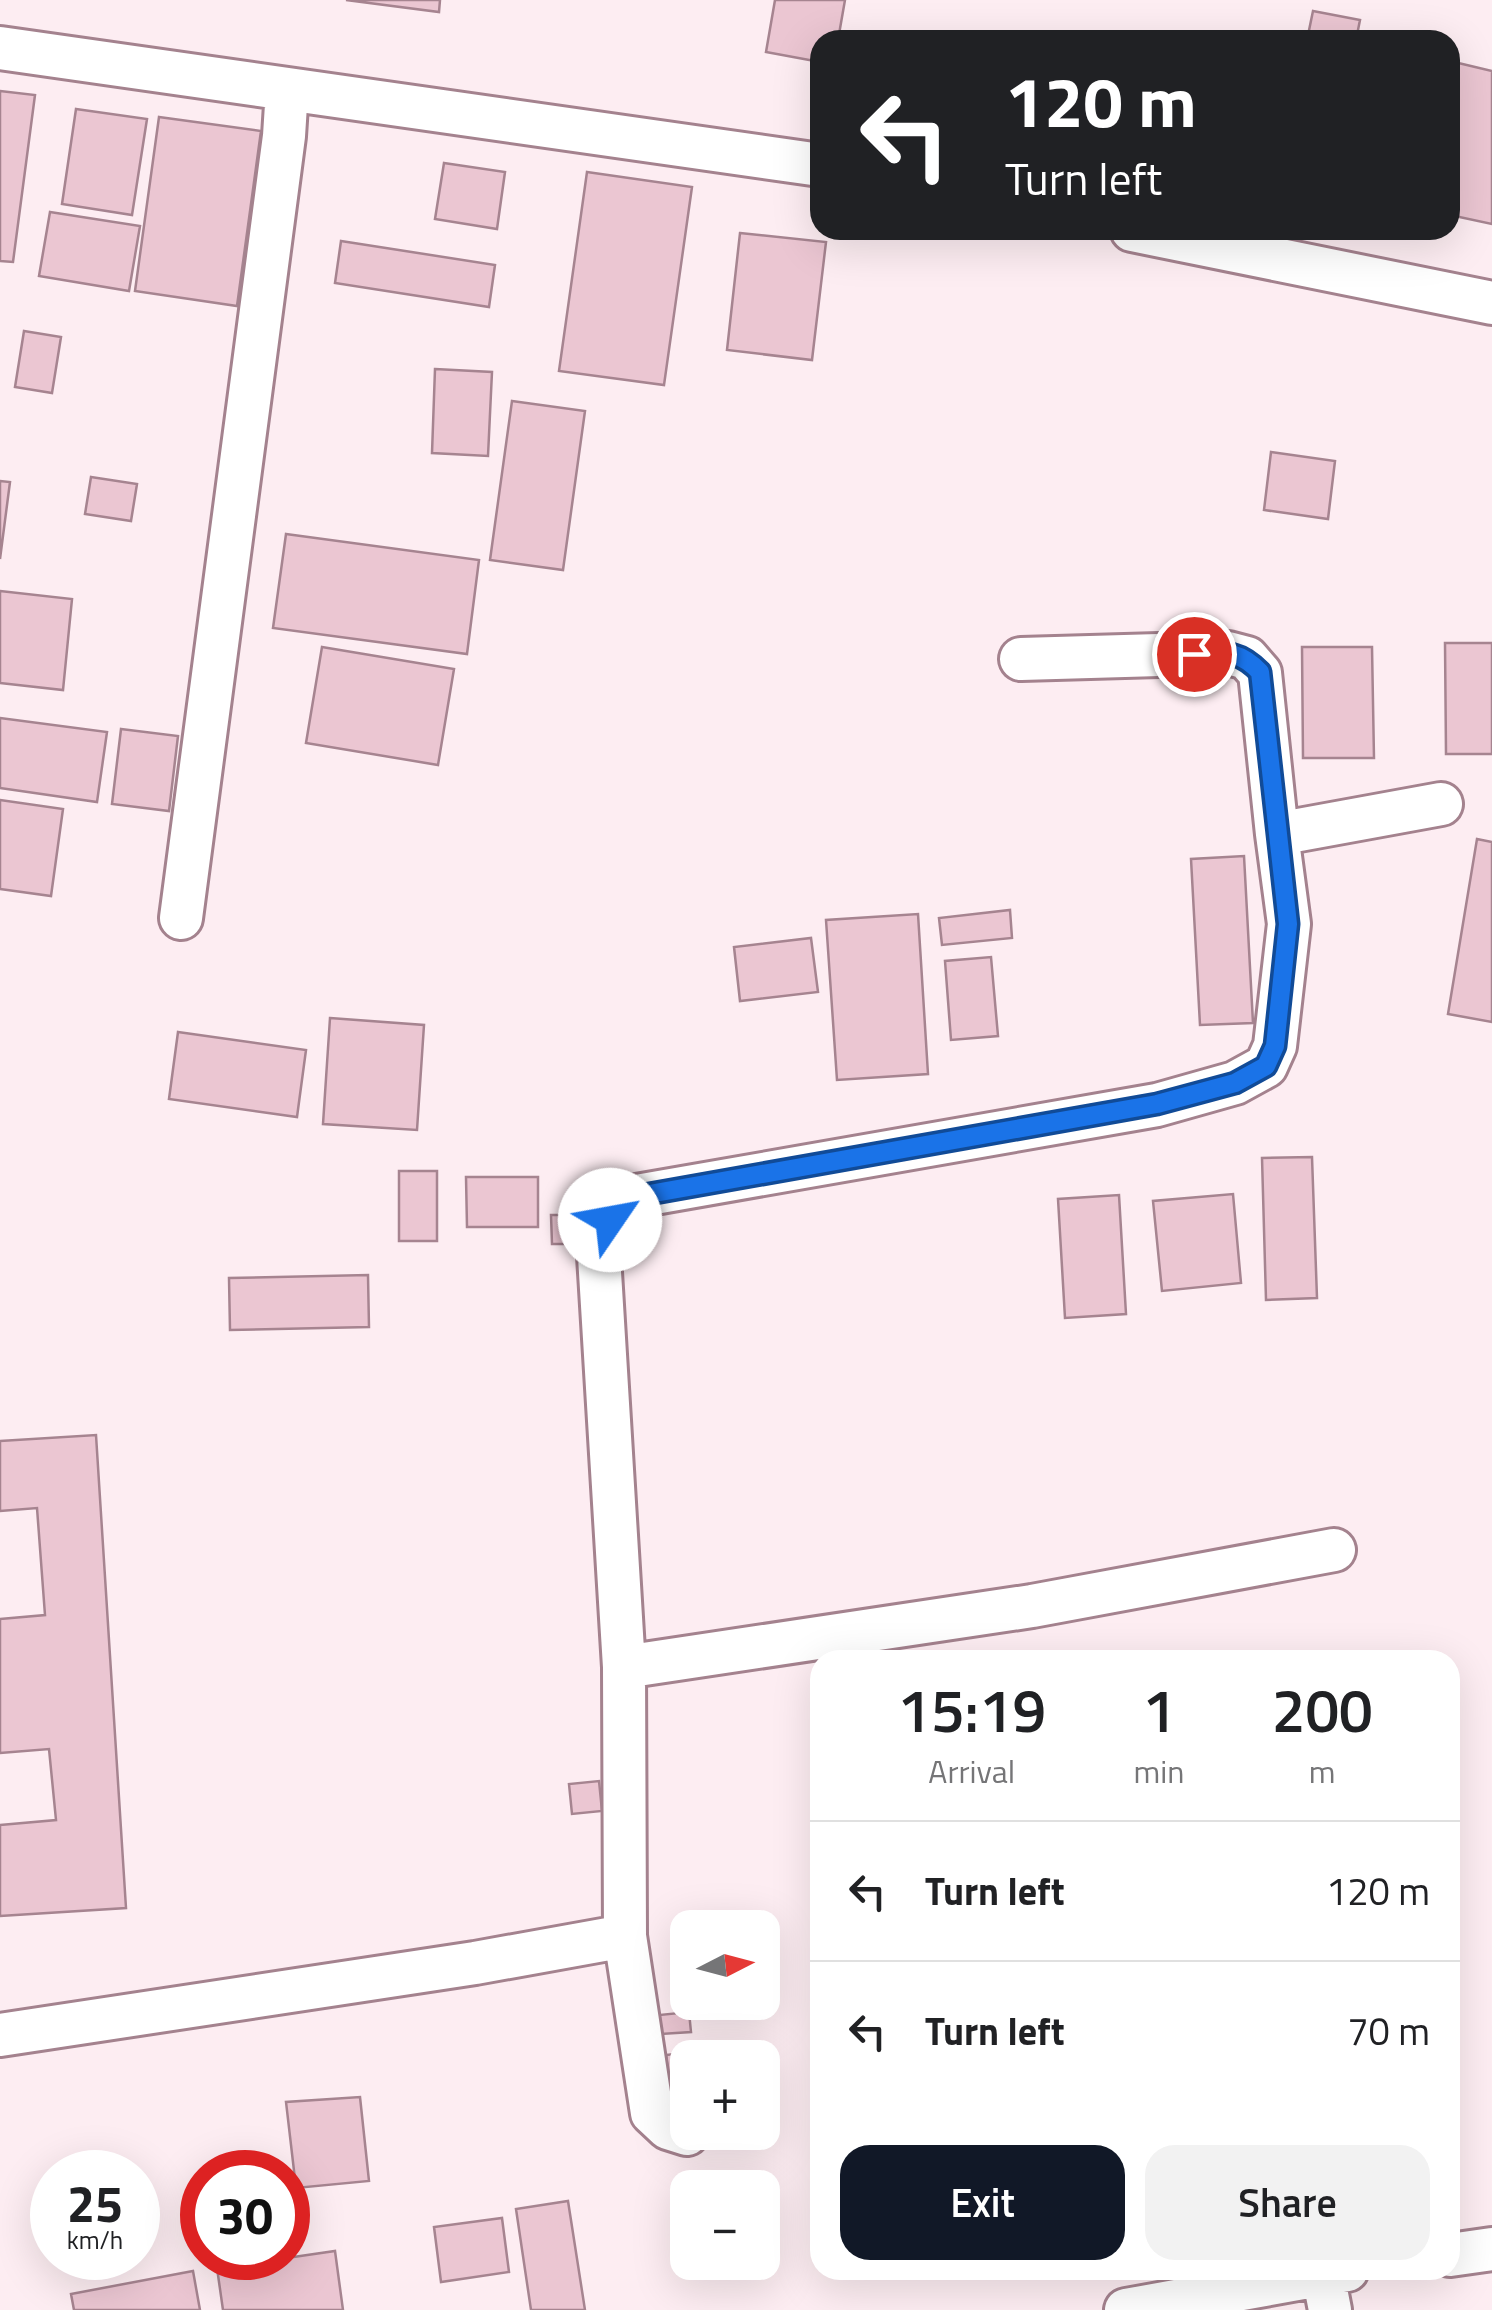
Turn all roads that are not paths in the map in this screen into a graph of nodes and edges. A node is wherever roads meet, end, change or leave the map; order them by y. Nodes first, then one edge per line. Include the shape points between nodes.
1 (0, 48) edge
2 (287, 89) junction
3 (810, 164) edge
4 (1181, 240) edge
5 (1492, 303) edge
6 (1021, 659) dead end
7 (1442, 804) dead end
8 (1277, 834) junction
9 (181, 918) dead end
10 (1334, 1550) dead end
11 (624, 1667) junction
12 (625, 1936) junction
13 (0, 2035) edge
14 (670, 2129) edge
15 (1492, 2249) edge
16 (1460, 2254) edge
17 (1334, 2284) edge
18 (1126, 2310) edge

1 - 2 street
2 - 3 street
2 - 9 street
4 - 5 street
6 - 8 street via 1228,653 1247,658 1260,672
7 - 8 street
8 - 11 street via 1288,924 1275,1046 1266,1066 1235,1083 1157,1104 638,1196 610,1220 598,1256
10 - 11 street via 1032,1606
11 - 12 street
12 - 13 street
12 - 14 street via 652,2113
15 - 16 street
17 - 18 street

